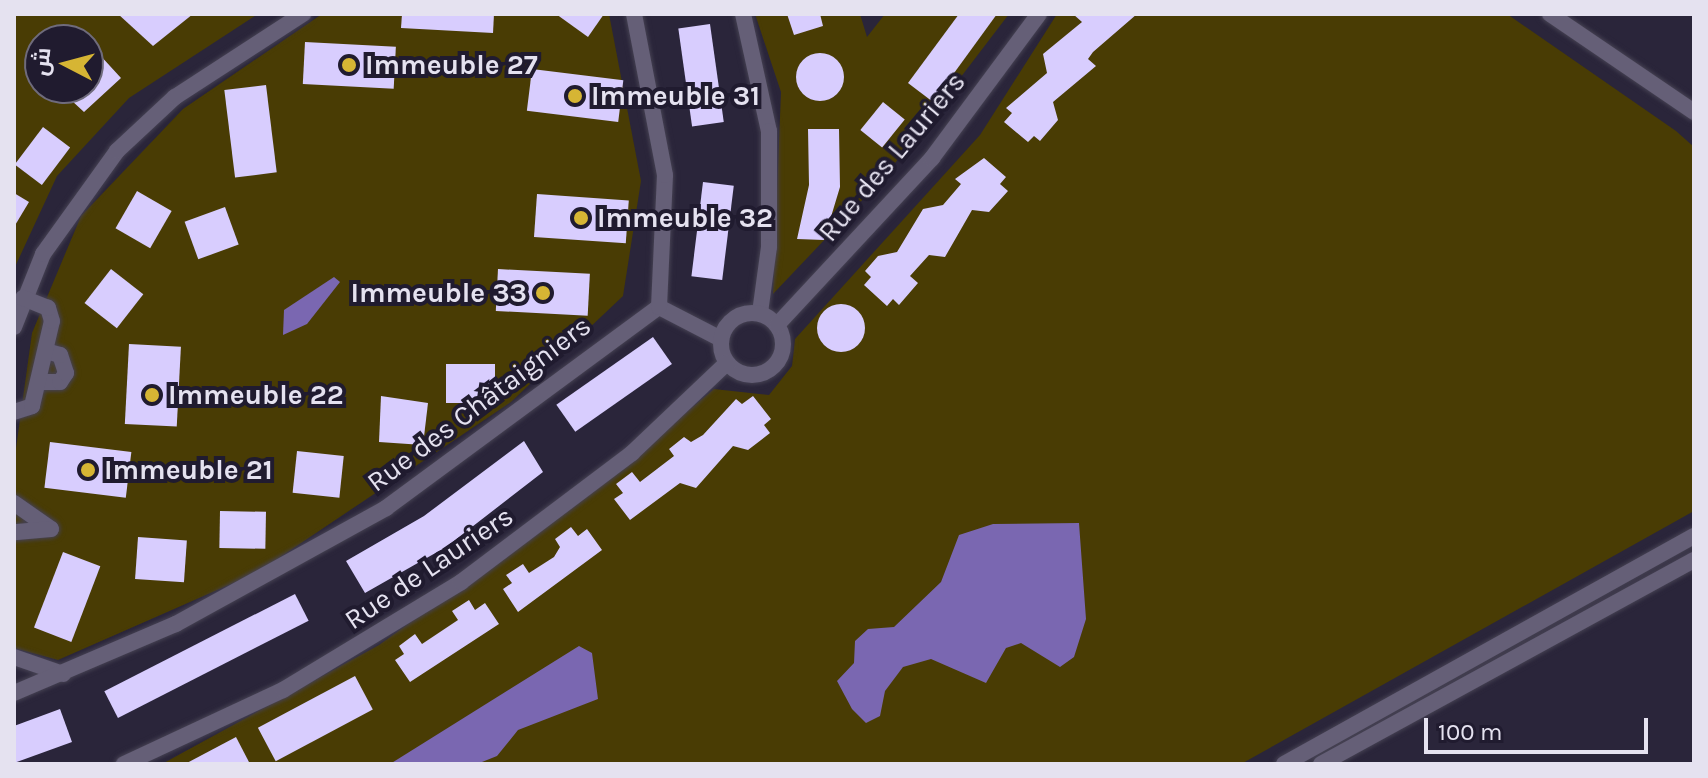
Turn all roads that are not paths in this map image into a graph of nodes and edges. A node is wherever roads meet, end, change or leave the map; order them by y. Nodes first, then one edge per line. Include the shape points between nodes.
1 (303, 14) edge
2 (634, 14) edge
3 (743, 14) edge
4 (1039, 14) edge
5 (1550, 14) edge
6 (1694, 112) edge
7 (23, 298) junction
8 (659, 307) junction
9 (760, 313) junction
10 (777, 325) junction
11 (14, 327) edge
12 (721, 339) junction
13 (46, 351) junction
14 (727, 363) junction
15 (40, 382) junction
16 (14, 412) edge
17 (14, 503) edge
18 (14, 532) edge
19 (1694, 536) edge
20 (1694, 560) edge
21 (14, 657) edge
22 (63, 674) junction
23 (14, 693) edge
24 (124, 764) edge
25 (1284, 764) edge
26 (1321, 764) edge

1 - 7 street via 136,130 66,218
2 - 8 street via 665,175
3 - 9 street via 769,131 769,247
4 - 10 street, Rue des Lauriers via 932,158
5 - 6 street
7 - 11 street
7 - 13 street via 51,314
8 - 12 street
8 - 22 street, Rue des Châtaigniers via 386,508 176,624
9 - 10 street
9 - 12 street via 733,319
10 - 14 street via 783,349 769,370 744,374
12 - 14 street
13 - 15 street
13 - 15 street via 60,355 66,373 60,382
14 - 24 street, Rue de Lauriers via 632,453 461,582 283,690
15 - 16 street via 30,409
17 - 18 street via 51,529
19 - 25 street
20 - 26 street
21 - 22 street
22 - 23 street, Rue des Châtaigniers

